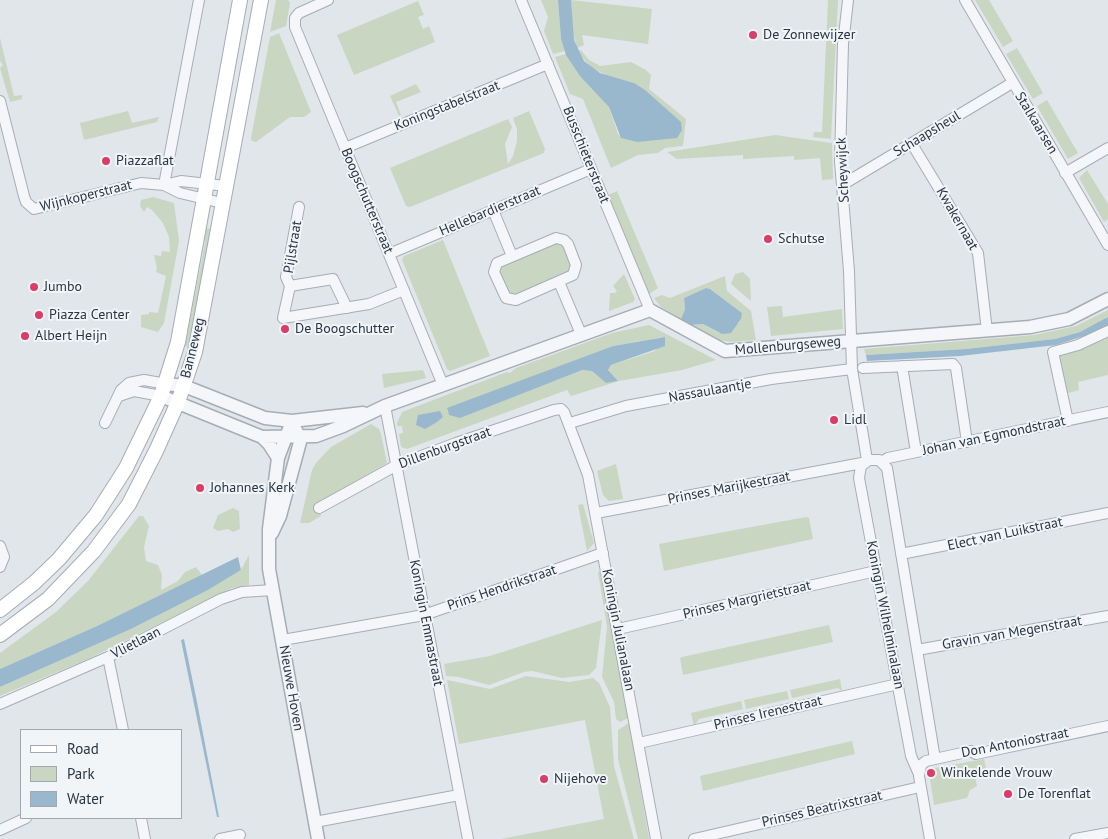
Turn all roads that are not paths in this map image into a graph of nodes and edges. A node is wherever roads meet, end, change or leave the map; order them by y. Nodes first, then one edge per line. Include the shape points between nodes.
1 (199, 0) edge
2 (240, 0) edge
3 (261, 0) edge
4 (328, 0) edge
5 (522, 0) edge
6 (848, 0) edge
7 (965, 0) edge
8 (548, 64) junction
9 (1012, 83) junction
10 (1, 107) edge
11 (912, 144) junction
12 (345, 148) junction
13 (1108, 148) edge
14 (592, 169) junction
15 (1065, 173) junction
16 (205, 182) junction
17 (164, 185) junction
18 (842, 185) junction
19 (226, 186) junction
20 (202, 198) junction
21 (222, 203) junction
22 (299, 208) dead end
23 (493, 210) junction
24 (1108, 245) edge
25 (389, 254) junction
26 (512, 256) junction
27 (559, 282) junction
28 (290, 286) junction
29 (404, 290) junction
30 (1108, 299) edge
31 (346, 308) junction
32 (650, 310) junction
33 (987, 331) junction
34 (1108, 331) edge
35 (581, 334) junction
36 (852, 341) junction
37 (902, 366) junction
38 (852, 368) junction
39 (863, 368) dead end
40 (443, 385) junction
41 (184, 386) junction
42 (164, 390) junction
43 (178, 402) junction
44 (385, 406) junction
45 (370, 412) junction
46 (1108, 412) edge
47 (292, 421) junction
48 (1068, 421) junction
49 (105, 423) dead end
50 (570, 423) junction
51 (285, 436) junction
52 (299, 436) junction
53 (262, 437) junction
54 (967, 442) junction
55 (916, 452) junction
56 (278, 458) junction
57 (865, 462) junction
58 (881, 462) junction
59 (397, 465) junction
60 (319, 508) dead end
61 (596, 513) junction
62 (1108, 513) edge
63 (270, 537) junction
64 (0, 546) edge
65 (603, 554) junction
66 (901, 554) junction
67 (0, 567) edge
68 (876, 571) junction
69 (273, 590) junction
70 (0, 610) edge
71 (424, 615) junction
72 (1108, 616) edge
73 (618, 629) junction
74 (0, 635) edge
75 (282, 640) junction
76 (917, 650) junction
77 (108, 657) junction
78 (898, 684) junction
79 (0, 704) edge
80 (1108, 726) edge
81 (122, 729) edge
82 (639, 743) junction
83 (935, 759) junction
84 (918, 772) junction
85 (920, 787) junction
86 (460, 795) junction
87 (24, 819) edge
88 (140, 819) edge
89 (315, 822) junction
90 (0, 830) edge
91 (1108, 833) edge
92 (240, 835) dead end
93 (145, 839) edge
94 (220, 839) edge
95 (318, 839) edge
96 (468, 839) edge
97 (656, 839) edge
98 (694, 839) edge
99 (930, 839) edge
100 (1075, 839) edge

1 - 17 street
2 - 16 main road, Banneweg
3 - 19 main road, Banneweg
4 - 12 street, Boogschutterstraat via 303,10 296,16 295,27
5 - 8 street, Busschieterstraat
6 - 18 street, Scheywijck via 840,89
7 - 9 street, Stalkaarsen
8 - 12 street, Koningstabelstraat
8 - 14 street, Busschieterstraat
9 - 11 street, Schaapsheul
9 - 15 street, Stalkaarsen
10 - 17 street, Wijnkoperstraat via 24,196 32,208 40,209 140,183
11 - 18 street, Schaapsheul
11 - 33 street, Kwakernaat via 978,253
12 - 25 street, Boogschutterstraat
13 - 15 street
14 - 23 street, Hellebardierstraat
14 - 32 street, Busschieterstraat
15 - 24 street, Stalkaarsen
16 - 17 street, Wijnkoperstraat via 181,181
16 - 19 street, Wijnkoperstraat
16 - 20 main road, Banneweg
17 - 20 street, Wijnkoperstraat
18 - 36 street, Scheywijck
19 - 21 main road, Banneweg
20 - 21 street, Wijnkoperstraat
20 - 42 main road, Banneweg via 178,342
21 - 41 main road, Banneweg via 193,360
22 - 28 street, Pijlstraat via 286,277
23 - 25 street, Hellebardierstraat
23 - 26 street
25 - 29 street, Boogschutterstraat
26 - 27 street via 556,238 564,240 576,270 572,276
26 - 27 street via 498,262 494,270 508,299 516,300
27 - 35 street
28 - 31 street, Pijlstraat via 333,279
28 - 31 street, Pijlstraat via 283,318
29 - 31 street, Pijlstraat via 369,304
29 - 40 street, Boogschutterstraat
30 - 33 street, Mollenburgseweg via 1053,323
32 - 35 street
32 - 36 street, Mollenburgseweg via 725,351
33 - 36 street, Mollenburgseweg
34 - 48 street via 1078,346 1053,352
35 - 40 street
36 - 38 street, Koningin Wilhelminalaan
37 - 39 street
37 - 54 street via 953,364
37 - 55 street
38 - 50 street, Nassaulaantje via 771,379 626,406
38 - 57 street, Koningin Wilhelminalaan
40 - 44 street
41 - 42 street
41 - 43 main road, Banneweg
41 - 47 street via 264,418
42 - 43 street
42 - 49 street via 144,380 123,387
42 - 70 main road, Banneweg via 126,468 90,523 59,559
43 - 53 street
43 - 74 main road, Banneweg via 129,504 94,552 48,599
44 - 45 street
44 - 59 street, Koningin Emmastraat
45 - 47 street
45 - 52 street via 316,436
46 - 48 street, Johan van Egmondstraat
47 - 51 street, Nieuwe Hoven
47 - 52 street
48 - 54 street, Johan van Egmondstraat
50 - 59 street, Dillenburgstraat via 564,412 557,409
50 - 61 street, Koningin Julianalaan via 588,474
51 - 52 street
51 - 53 street
51 - 56 street, Nieuwe Hoven
52 - 63 street, Nieuwe Hoven via 280,516
53 - 56 street
54 - 55 street, Johan van Egmondstraat
55 - 58 street, Johan van Egmondstraat
56 - 63 street, Nieuwe Hoven
57 - 58 street via 875,459
57 - 61 street, Prinses Marijkestraat
57 - 68 street, Koningin Wilhelminalaan via 858,471
58 - 66 street, Koningin Wilhelminalaan via 887,468
59 - 60 street, Dillenburgstraat
59 - 71 street, Koningin Emmastraat
61 - 65 street, Koningin Julianalaan
62 - 66 street, Elect van Luikstraat
63 - 69 street, Nieuwe Hoven via 269,569
64 - 67 street via 4,558
65 - 71 street, Prins Hendrikstraat
65 - 73 street, Koningin Julianalaan
66 - 76 street, Koningin Wilhelminalaan
68 - 73 street, Prinses Margrietstraat
68 - 78 street, Koningin Wilhelminalaan
69 - 75 street, Nieuwe Hoven
69 - 77 street, Vlietlaan via 242,592 221,599
71 - 75 street, Prins Hendrikstraat
71 - 86 street, Koningin Emmastraat
72 - 76 street, Gravin van Megenstraat
73 - 82 street, Koningin Julianalaan
75 - 89 street, Nieuwe Hoven
76 - 83 street, Koningin Wilhelminalaan
77 - 79 street, Vlietlaan
77 - 81 street
78 - 82 street, Prinses Irenestraat
78 - 84 street, Koningin Wilhelminalaan via 911,756
80 - 83 street, Don Antoniostraat via 976,754 971,752
82 - 97 street, Koningin Julianalaan
83 - 84 street, Don Antoniostraat via 924,763
84 - 85 street, Koningin Wilhelminalaan
85 - 98 street, Prinses Beatrixstraat
85 - 99 street, Koningin Wilhelminalaan
86 - 89 street
86 - 96 street, Koningin Emmastraat
87 - 90 street
88 - 93 street
89 - 95 street, Nieuwe Hoven
91 - 100 street
92 - 94 street

